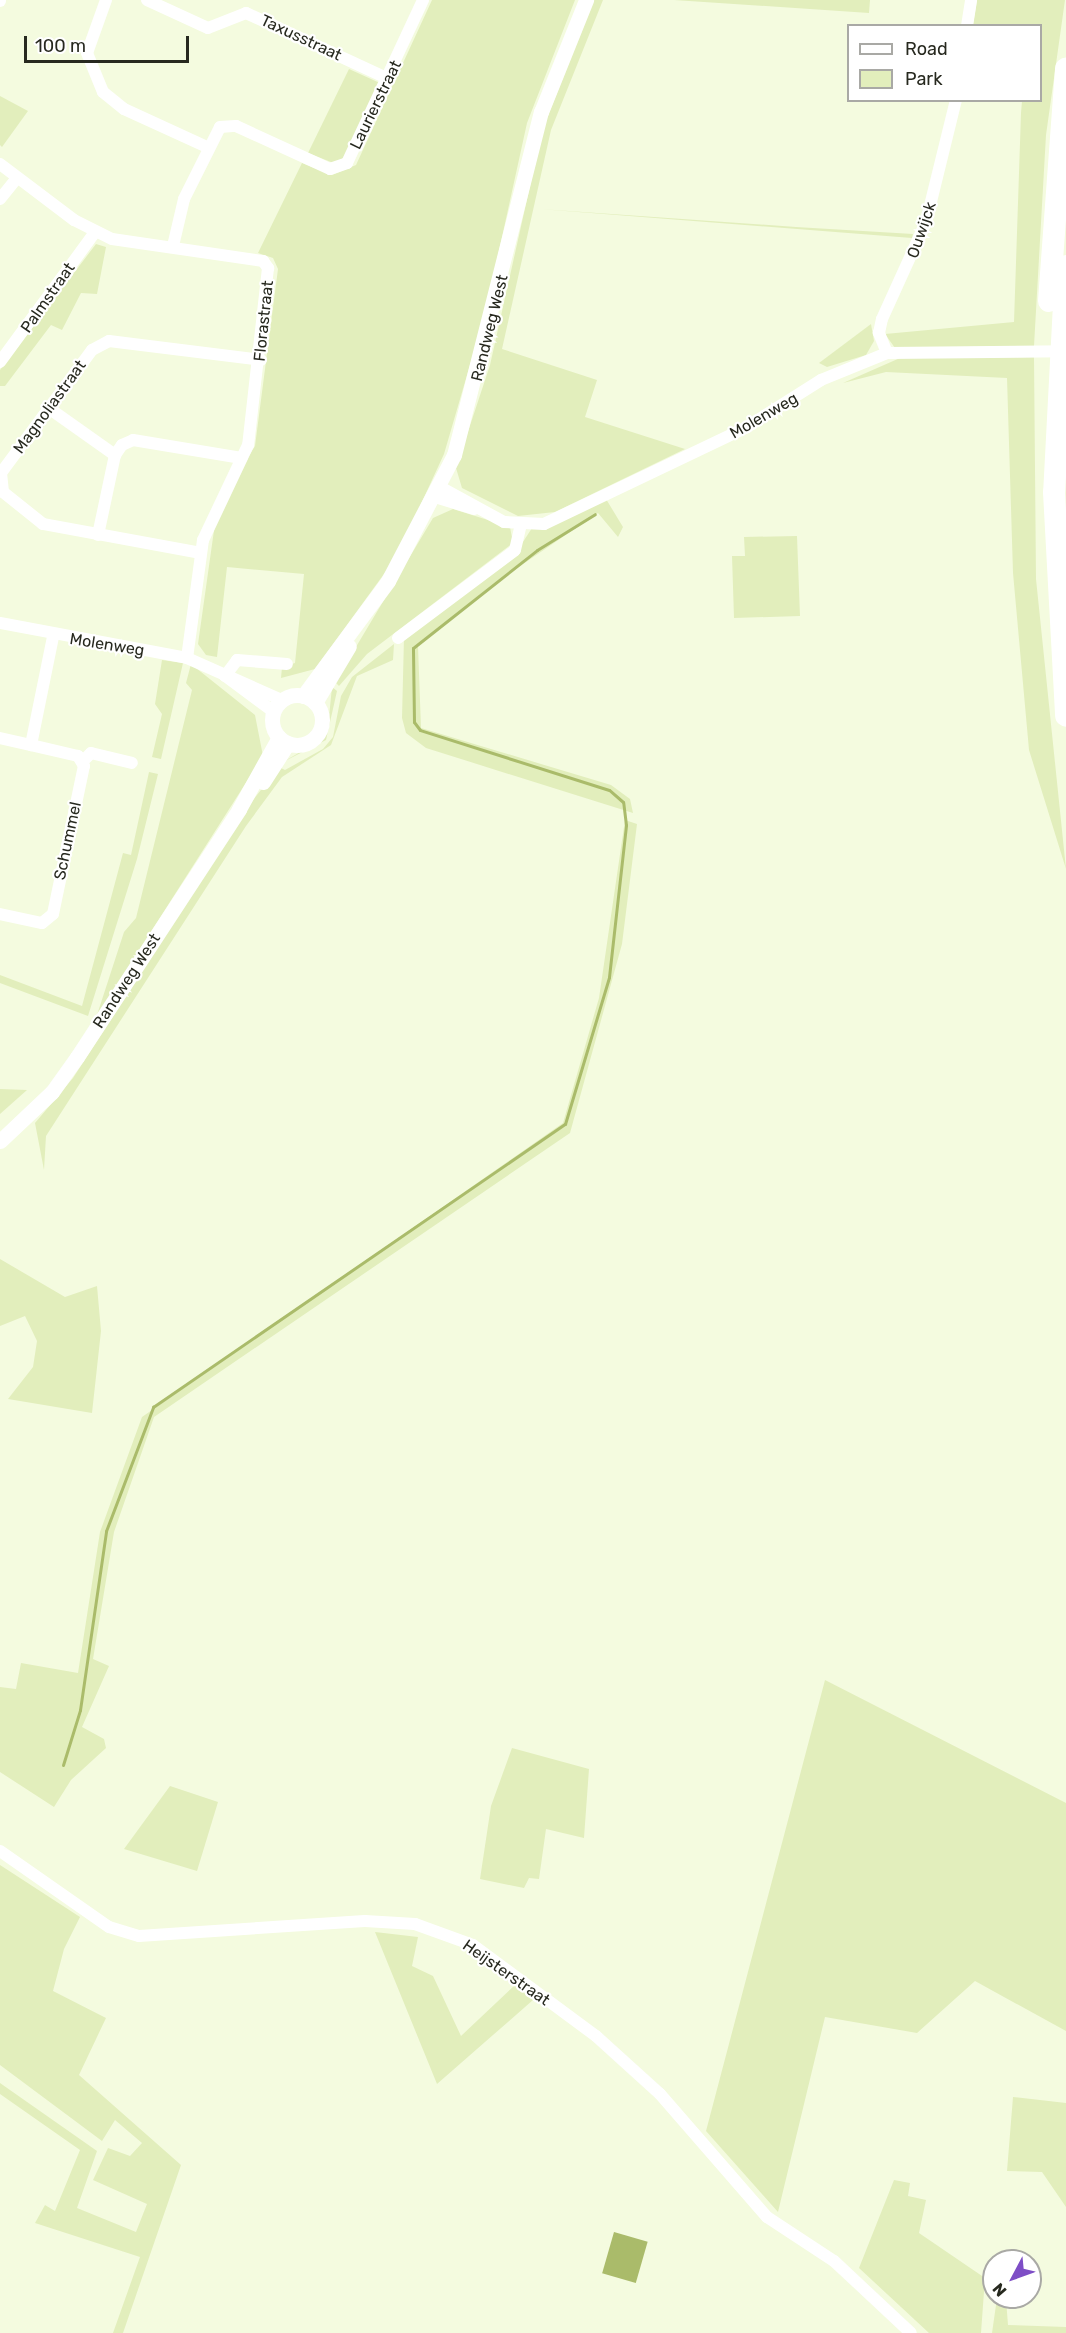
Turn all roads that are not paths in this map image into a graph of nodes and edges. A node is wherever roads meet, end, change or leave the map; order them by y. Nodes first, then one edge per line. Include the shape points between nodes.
1 (106, 0) edge
2 (147, 0) edge
3 (423, 0) edge
4 (586, 0) edge
5 (970, 0) edge
6 (967, 24) edge
7 (1066, 69) edge
8 (389, 80) junction
9 (956, 102) edge
10 (207, 147) junction
11 (0, 164) edge
12 (17, 178) junction
13 (0, 199) edge
14 (95, 232) junction
15 (173, 246) junction
16 (1066, 266) edge
17 (1055, 310) junction
18 (1066, 351) edge
19 (887, 353) junction
20 (261, 360) junction
21 (0, 362) edge
22 (50, 409) junction
23 (114, 455) junction
24 (243, 458) junction
25 (438, 492) junction
26 (521, 524) junction
27 (98, 535) junction
28 (201, 553) junction
29 (0, 623) edge
30 (53, 637) junction
31 (398, 638) dead end
32 (188, 658) junction
33 (287, 664) dead end
34 (226, 674) junction
35 (309, 699) junction
36 (278, 706) junction
37 (1066, 716) edge
38 (0, 738) edge
39 (284, 740) junction
40 (31, 745) junction
41 (84, 760) junction
42 (132, 763) dead end
43 (0, 914) edge
44 (0, 1141) edge
45 (0, 1851) edge
46 (911, 2333) edge

1 - 10 street via 87,53 103,92 124,109
2 - 8 street, Taxusstraat via 208,28 246,13
3 - 8 street, Laurierstraat
4 - 25 street, Randweg West via 541,112 468,416
5 - 6 street
7 - 17 highway
8 - 10 street, Laurierstraat via 358,146 337,169 236,126 220,127
9 - 19 street, Ouwijck via 926,222 882,320 879,333
10 - 15 street, Laurierstraat via 184,199
11 - 12 street, Florastraat
12 - 13 street
12 - 14 street, Florastraat
14 - 15 street, Florastraat
14 - 21 street, Palmstraat
15 - 20 street, Florastraat via 263,261 270,276
16 - 17 highway
17 - 37 highway via 1056,598
18 - 19 street, Molenweg
19 - 26 street, Molenweg via 821,380 747,428 571,512 544,524
20 - 22 street, Magnoliastraat via 109,341 92,350
20 - 24 street, Florastraat
22 - 23 street
22 - 27 street, Magnoliastraat via 1,473 3,492 43,524
23 - 24 street via 132,441
23 - 27 street
24 - 28 street, Florastraat via 217,503
25 - 26 street, Molenweg
25 - 35 street, Randweg West
26 - 31 street via 515,550
27 - 28 street, Magnoliastraat
28 - 32 street, Florastraat
29 - 30 street, Molenweg
30 - 32 street, Molenweg
30 - 40 street
32 - 34 street, Molenweg
33 - 34 street via 237,660
34 - 36 street, Molenweg
35 - 36 street
35 - 39 street via 322,718 318,734 305,744
36 - 39 street
38 - 40 street
39 - 44 street, Randweg West via 58,1084
40 - 41 street
41 - 42 street via 91,753
41 - 43 street, Schummel via 48,921
45 - 46 street, Heijsterstraat via 109,1927 138,1936 365,1921 415,1924 473,1945 596,2036 660,2094 767,2217 834,2261

